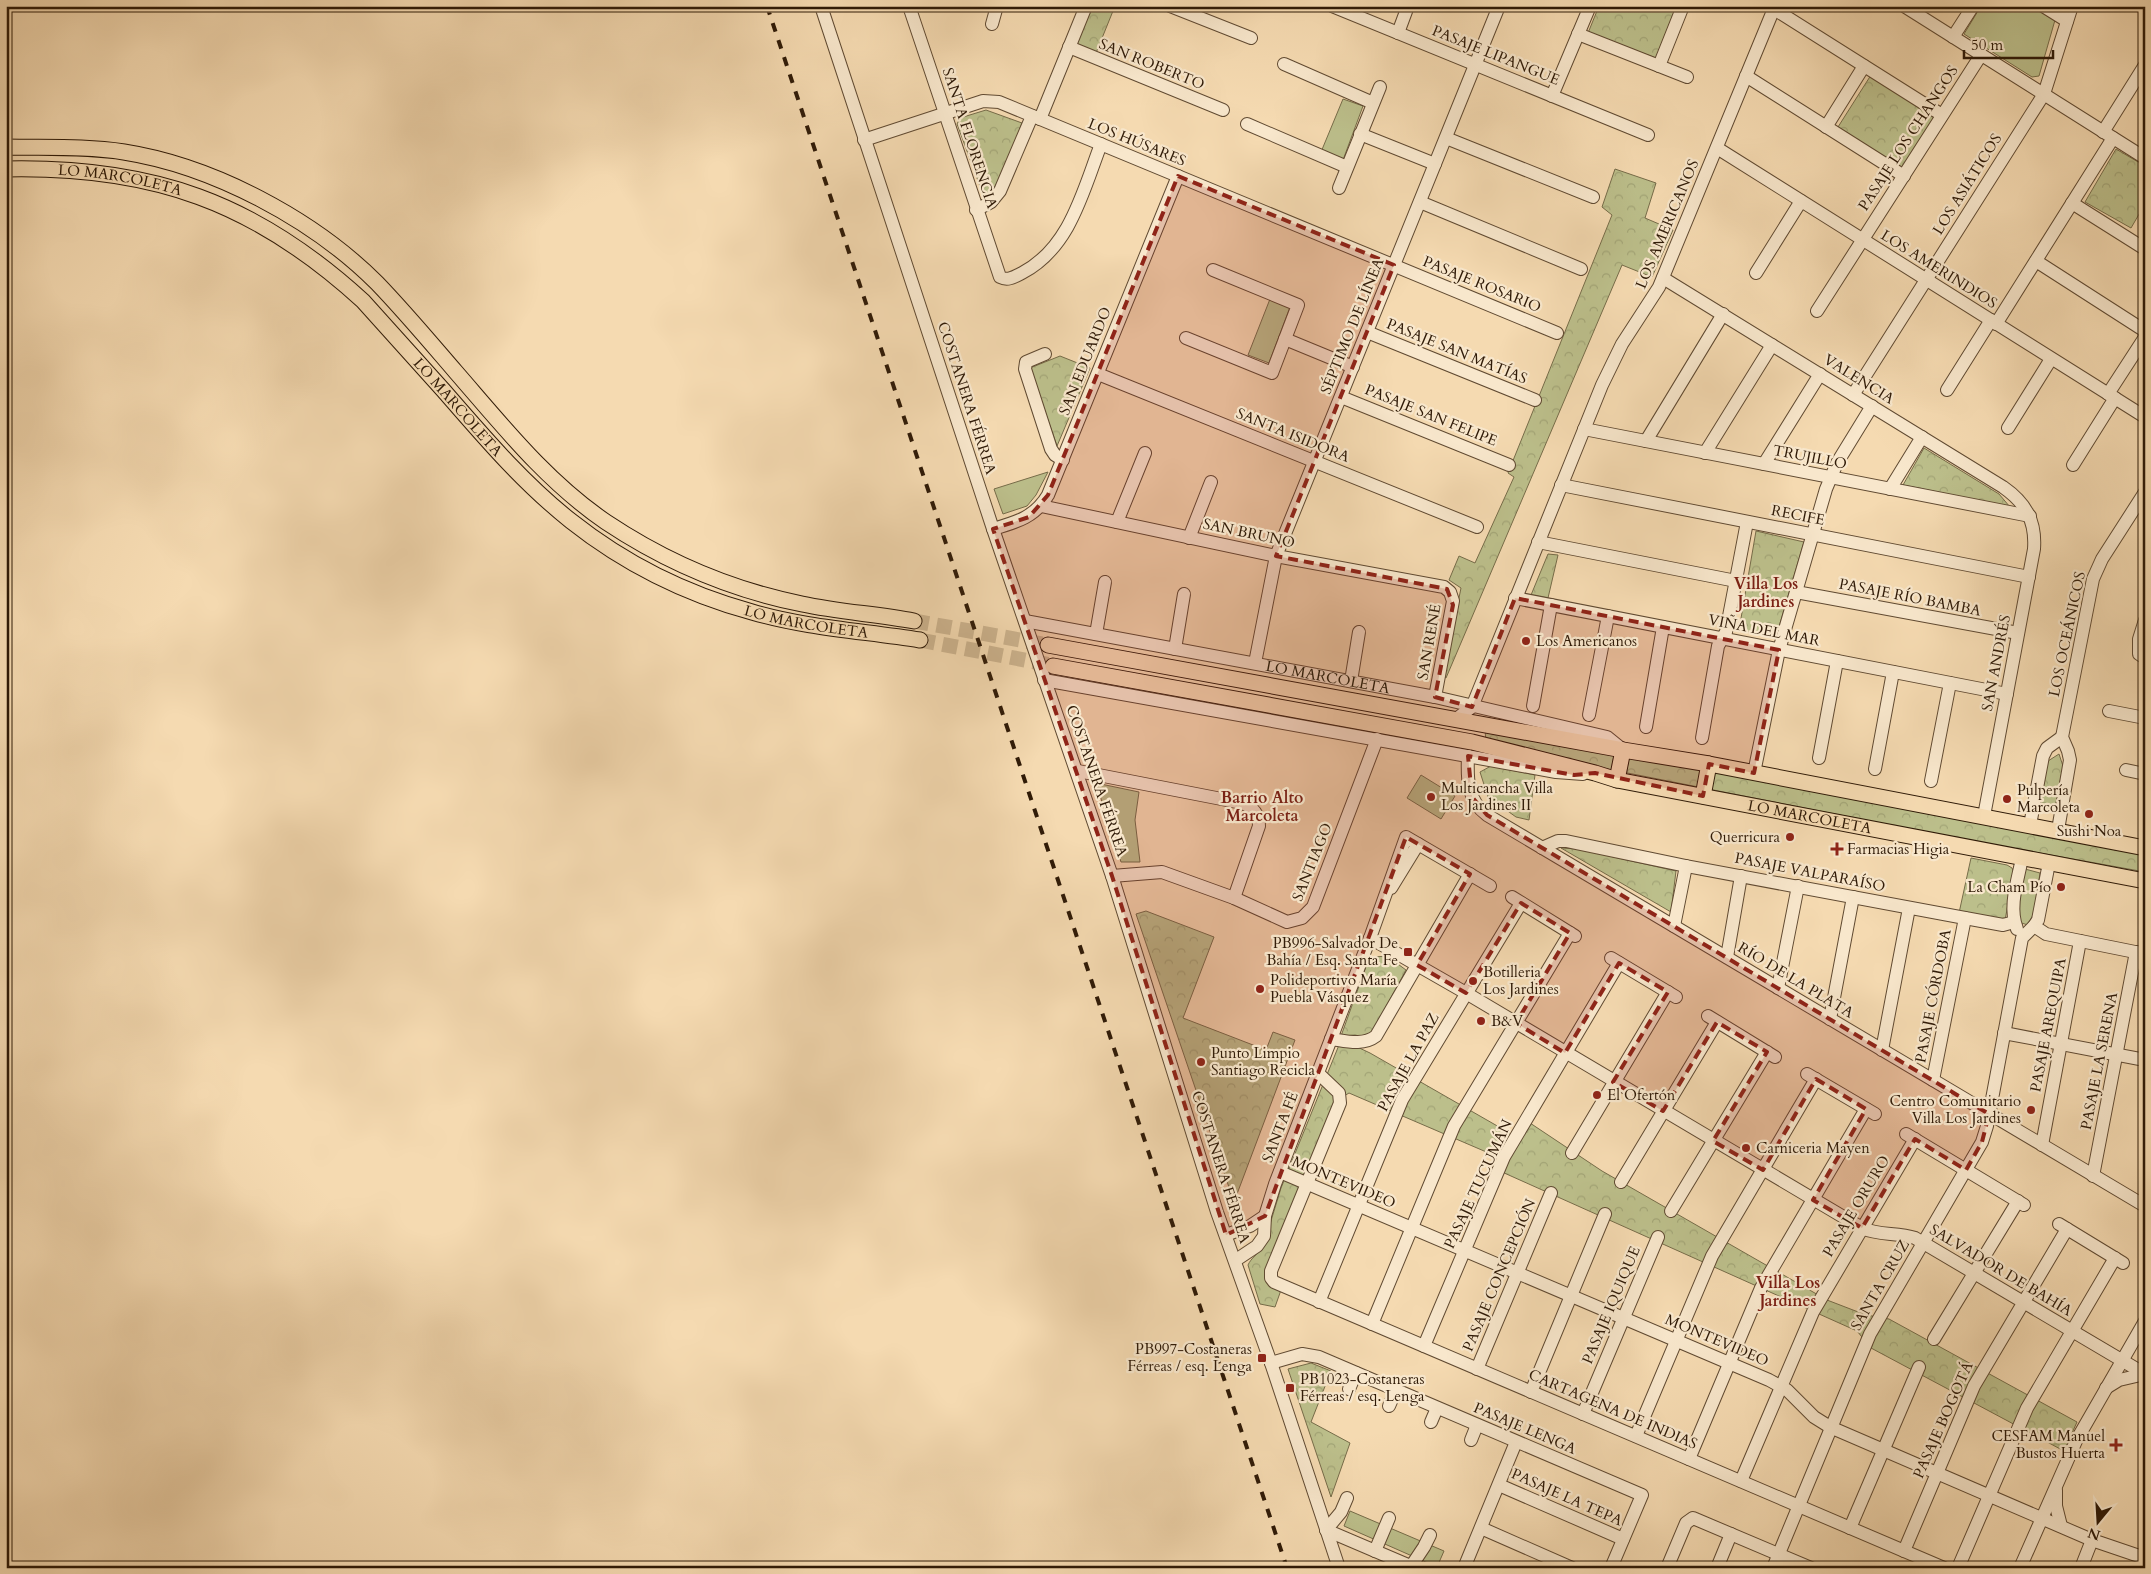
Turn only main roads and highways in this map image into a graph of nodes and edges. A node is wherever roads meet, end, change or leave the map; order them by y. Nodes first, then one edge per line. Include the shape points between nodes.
1 (6, 147) edge
2 (6, 169) edge
3 (411, 321) junction
4 (391, 332) junction
5 (432, 345) junction
6 (412, 355) junction
7 (914, 621) tunnel mouth
8 (920, 640) tunnel mouth
9 (1048, 644) tunnel mouth
10 (1053, 666) tunnel mouth
11 (1623, 750) junction
12 (1709, 764) junction
13 (1617, 780) junction
14 (1703, 796) junction
15 (2145, 848) edge
16 (2145, 881) edge

1 - 3 main road, LO MARCOLETA via 123,152 160,159 216,179 269,205 330,244 376,283
2 - 4 main road, LO MARCOLETA via 63,169 122,175 168,186 238,212 325,268 363,301
3 - 4 main road via 404,328
3 - 5 main road, LO MARCOLETA
4 - 6 main road, LO MARCOLETA
5 - 6 main road via 421,347
5 - 7 main road, LO MARCOLETA via 556,483 605,521 657,553 714,579 774,598
6 - 8 main road, LO MARCOLETA via 484,437 548,501 595,539 647,570 698,594 752,613
9 - 11 main road, LO MARCOLETA
10 - 13 main road, LO MARCOLETA via 1462,740
11 - 12 main road, LO MARCOLETA
11 - 13 main road
12 - 14 main road
12 - 15 main road, LO MARCOLETA
13 - 14 main road, LO MARCOLETA
14 - 16 main road, LO MARCOLETA

